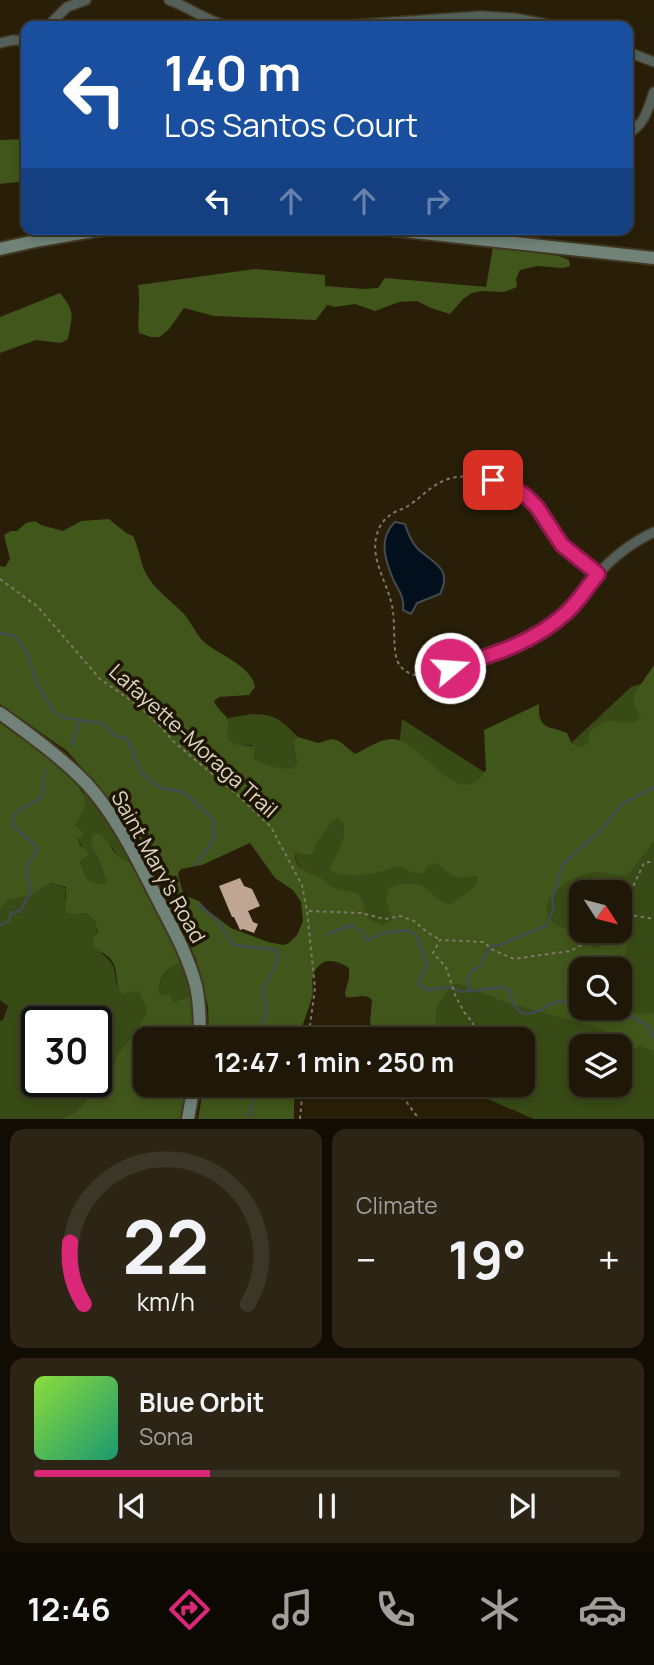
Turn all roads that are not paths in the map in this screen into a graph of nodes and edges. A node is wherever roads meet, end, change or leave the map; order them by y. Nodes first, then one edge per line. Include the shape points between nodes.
1 (86, 0) edge
2 (169, 0) edge
3 (53, 21) edge
4 (210, 21) edge
5 (408, 21) edge
6 (530, 21) edge
7 (21, 40) edge
8 (0, 43) edge
9 (633, 54) edge
10 (654, 62) edge
11 (654, 92) edge
12 (633, 130) edge
13 (70, 235) edge
14 (441, 235) edge
15 (0, 249) edge
16 (654, 258) edge
17 (493, 480) road end
18 (654, 532) edge
19 (598, 574) junction
20 (431, 675) road end
21 (0, 713) edge
22 (200, 1027) edge
23 (192, 1097) edge
24 (188, 1119) edge

1 - 3 street via 67,7
2 - 4 street
5 - 6 street via 481,16
7 - 8 street
9 - 10 street
11 - 12 street via 642,122
13 - 15 street
14 - 16 street
17 - 19 street via 526,496 562,545
18 - 19 street via 623,549
19 - 20 street via 567,611 531,638
21 - 22 street, Saint Mary's Road via 87,784 118,827 189,963
23 - 24 street

